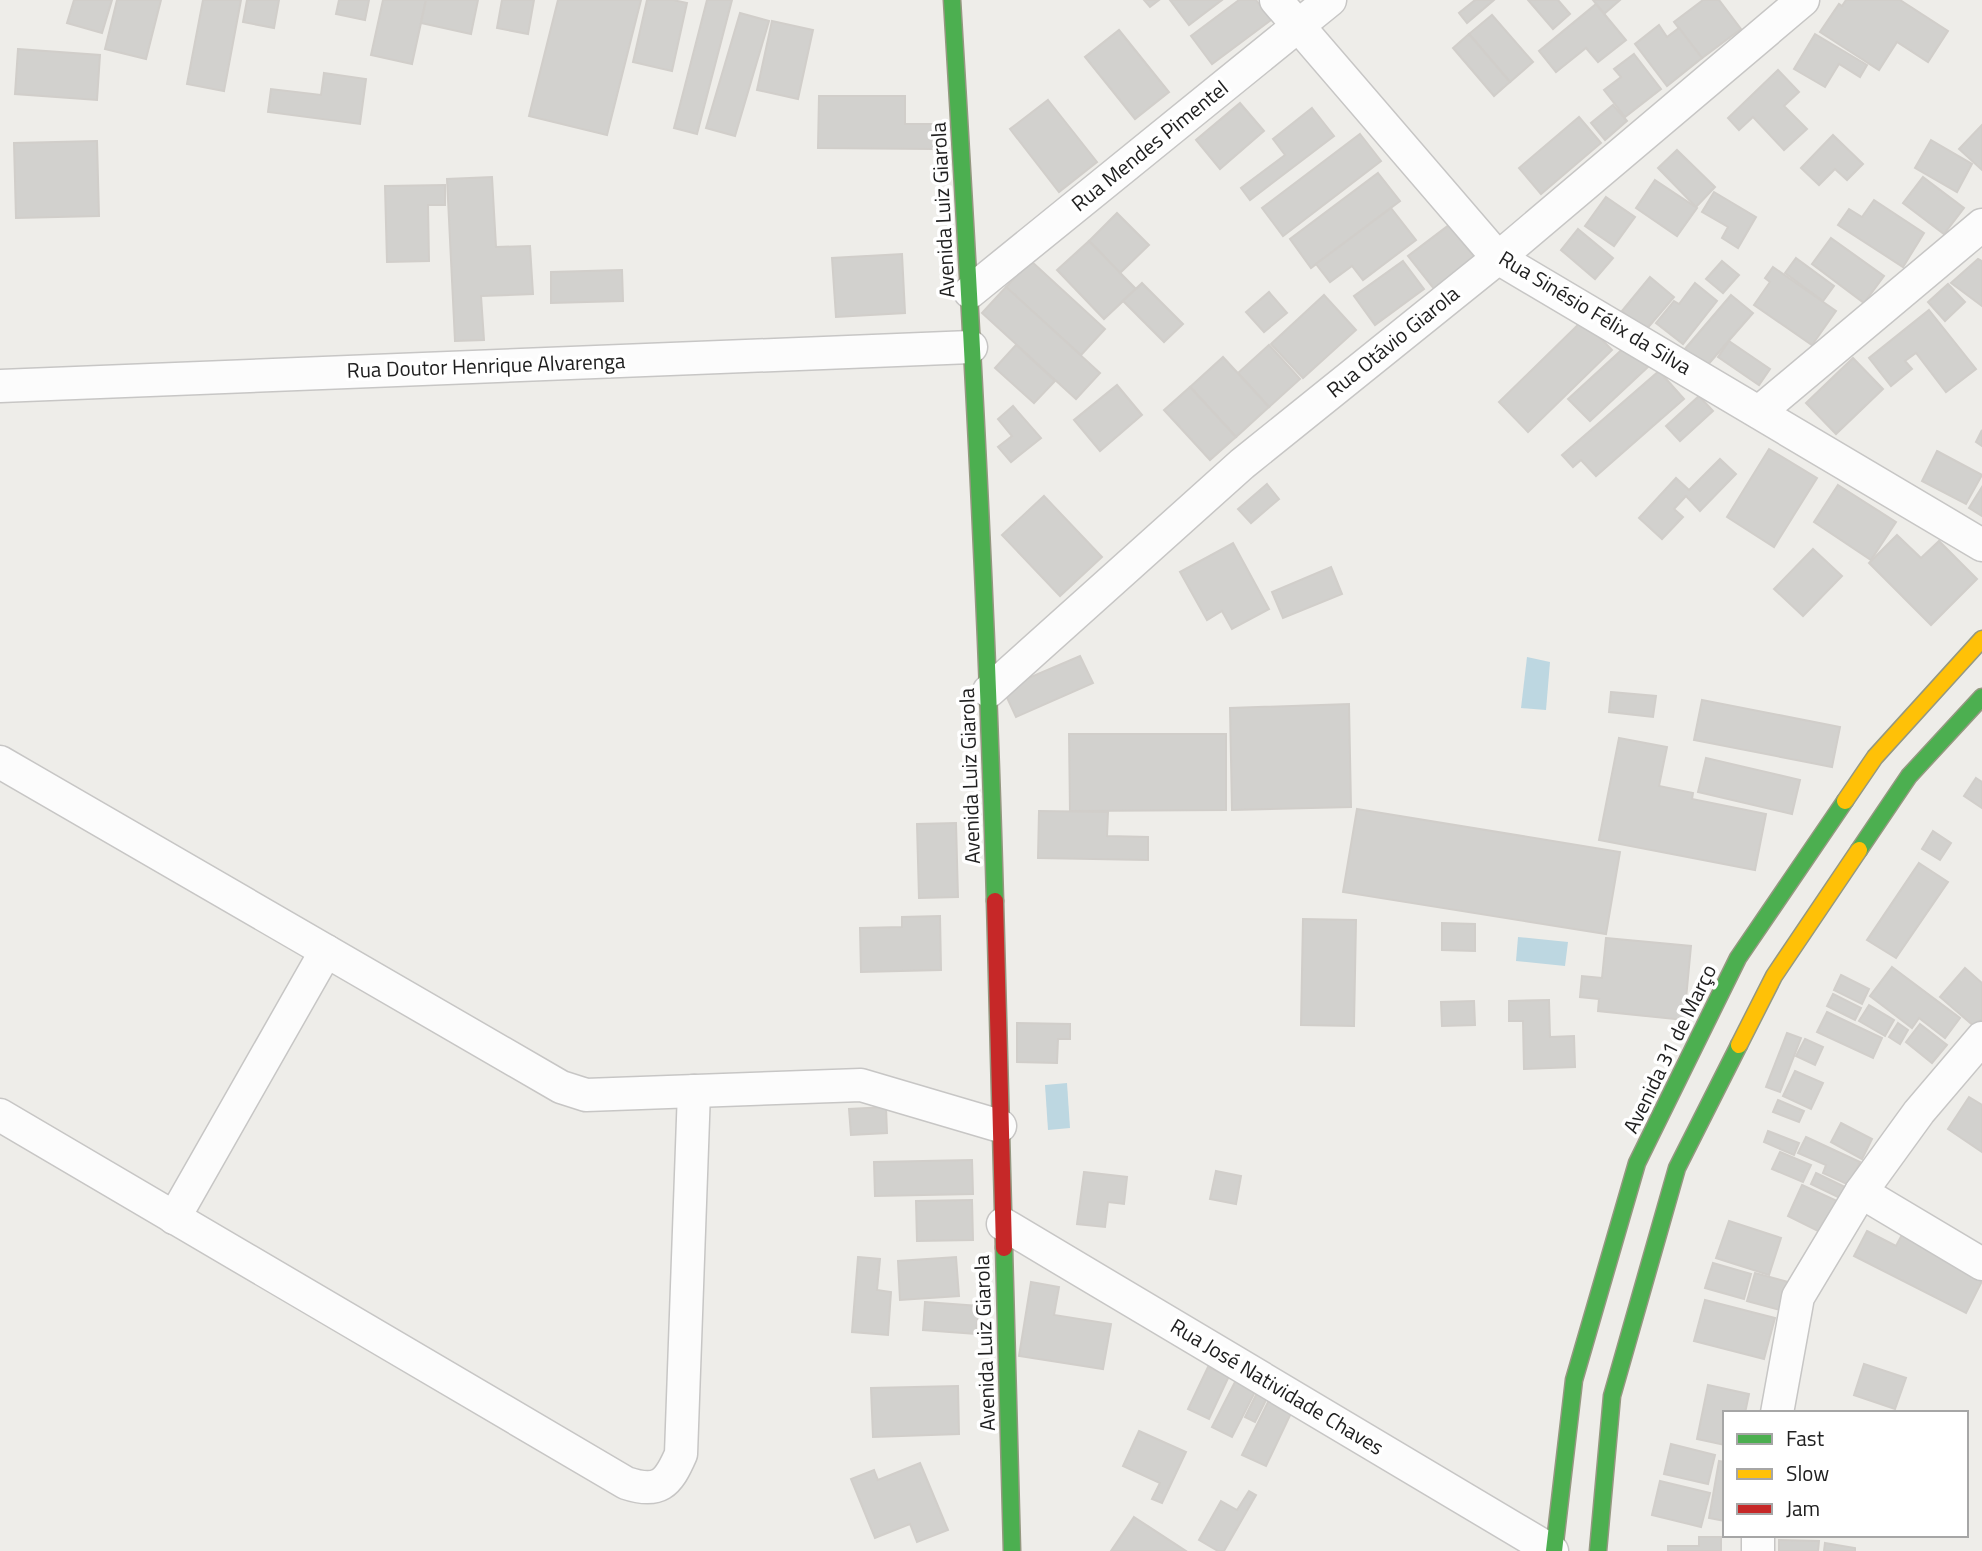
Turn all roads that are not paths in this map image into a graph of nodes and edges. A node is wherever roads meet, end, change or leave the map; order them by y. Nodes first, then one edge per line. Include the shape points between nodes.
1 (952, 0) edge
2 (1276, 0) edge
3 (1330, 0) edge
4 (1803, 0) edge
5 (1298, 27) junction
6 (1982, 225) edge
7 (1498, 258) junction
8 (970, 292) junction
9 (971, 347) junction
10 (0, 386) edge
11 (1759, 412) junction
12 (1982, 545) edge
13 (1982, 639) edge
14 (989, 691) junction
15 (1982, 697) edge
16 (0, 762) edge
17 (1892, 767) junction
18 (326, 951) junction
19 (1982, 1038) edge
20 (694, 1091) junction
21 (0, 1115) edge
22 (1000, 1126) junction
23 (1657, 1166) junction
24 (1861, 1192) junction
25 (174, 1217) junction
26 (1003, 1224) junction
27 (1982, 1264) edge
28 (1777, 1411) edge
29 (1012, 1551) edge
30 (1553, 1551) edge
31 (1598, 1551) edge

1 - 8 main road, Avenida Luiz Giarola
2 - 5 street, Rua Sinésio Félix da Silva
3 - 5 street, Rua Mendes Pimentel
4 - 7 street, Rua Otávio Giarola
5 - 7 street, Rua Sinésio Félix da Silva
5 - 8 street, Rua Mendes Pimentel
6 - 11 street
7 - 11 street, Rua Sinésio Félix da Silva
7 - 14 street, Rua Otávio Giarola via 1242,464
8 - 9 main road, Avenida Luiz Giarola
9 - 10 street, Rua Doutor Henrique Alvarenga
9 - 14 main road, Avenida Luiz Giarola
11 - 12 street, Rua Sinésio Félix da Silva
13 - 17 main road, Avenida 31 de Março
14 - 22 main road, Avenida Luiz Giarola
15 - 17 main road, Avenida 31 de Março
16 - 18 street
17 - 23 main road, Avenida 31 de Março via 1774,976
17 - 23 main road, Avenida 31 de Março via 1738,958
18 - 20 street via 561,1087 586,1095
18 - 25 street
19 - 24 street via 1919,1112
20 - 22 street via 861,1086
20 - 25 street via 681,1454 672,1475 646,1490 626,1483
21 - 25 street
22 - 26 main road, Avenida Luiz Giarola
23 - 30 main road, Avenida 31 de Março via 1574,1380
23 - 31 main road, Avenida 31 de Março via 1612,1396
24 - 27 street
24 - 28 street via 1798,1297
26 - 29 main road, Avenida Luiz Giarola
26 - 30 street, Rua José Natividade Chaves

